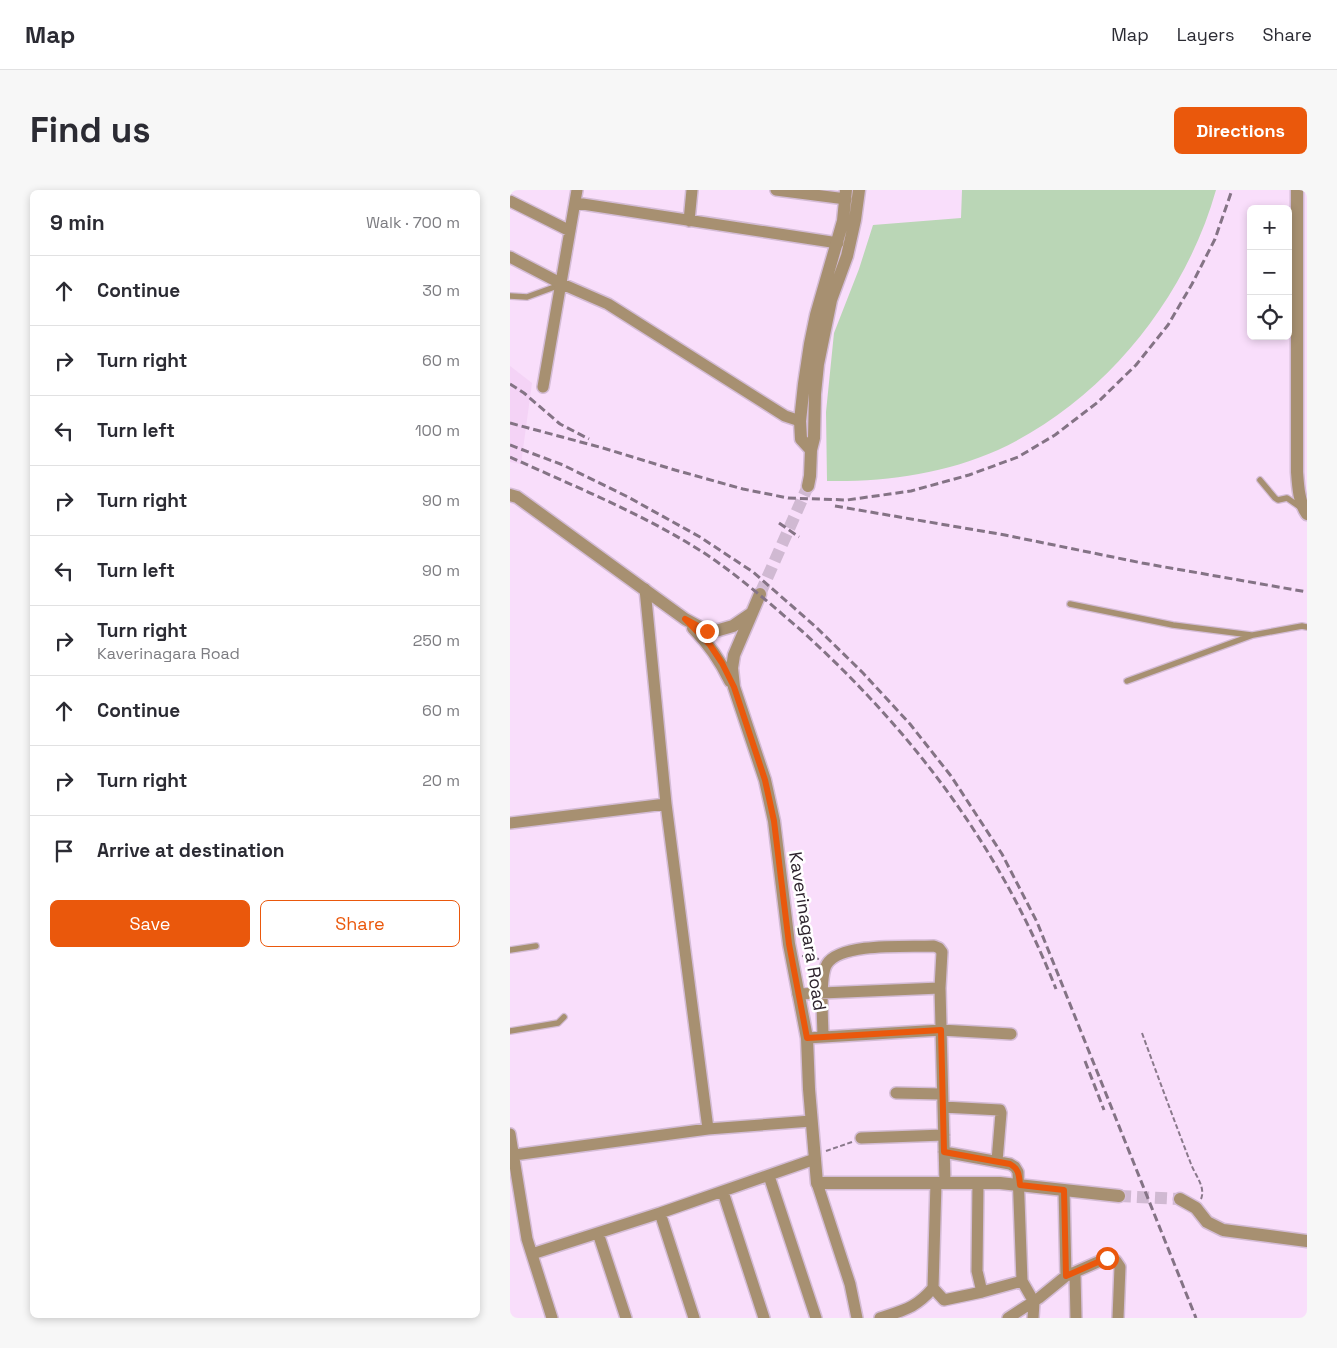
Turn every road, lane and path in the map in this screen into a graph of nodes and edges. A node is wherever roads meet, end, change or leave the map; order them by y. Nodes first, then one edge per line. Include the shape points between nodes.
1 (578, 190) edge
2 (692, 190) edge
3 (776, 190) edge
4 (859, 190) edge
5 (1297, 190) edge
6 (846, 195) edge
7 (510, 201) edge
8 (576, 204) junction
9 (689, 220) junction
10 (570, 231) junction
11 (838, 243) junction
12 (510, 257) edge
13 (562, 284) junction
14 (510, 296) edge
15 (543, 388) dead end
16 (800, 421) junction
17 (811, 450) junction
18 (1260, 480) dead end
19 (808, 486) tunnel mouth
20 (510, 495) edge
21 (1305, 512) edge
22 (645, 589) junction
23 (760, 594) tunnel mouth
24 (1070, 604) dead end
25 (752, 613) junction
26 (685, 619) junction
27 (1307, 627) edge
28 (1253, 635) junction
29 (1127, 681) dead end
30 (734, 687) junction
31 (666, 804) junction
32 (510, 823) edge
33 (536, 946) dead end
34 (510, 950) edge
35 (792, 956) junction
36 (830, 961) junction
37 (940, 988) junction
38 (822, 993) junction
39 (798, 994) junction
40 (564, 1017) dead end
41 (941, 1030) junction
42 (510, 1031) edge
43 (1142, 1033) dead end
44 (1011, 1034) dead end
45 (823, 1037) junction
46 (807, 1038) junction
47 (896, 1094) dead end
48 (942, 1094) junction
49 (943, 1107) junction
50 (811, 1121) junction
51 (708, 1129) junction
52 (510, 1134) edge
53 (944, 1135) junction
54 (861, 1138) joint
55 (944, 1152) junction
56 (514, 1155) junction
57 (814, 1156) junction
58 (998, 1161) junction
59 (769, 1176) junction
60 (817, 1183) junction
61 (940, 1183) junction
62 (978, 1183) junction
63 (1020, 1185) junction
64 (1064, 1190) junction
65 (723, 1192) junction
66 (1119, 1196) tunnel mouth
67 (1180, 1199) tunnel mouth
68 (1196, 1208) junction
69 (660, 1213) junction
70 (598, 1233) junction
71 (1307, 1241) edge
72 (532, 1254) junction
73 (1071, 1275) junction
74 (1022, 1281) junction
75 (933, 1288) junction
76 (982, 1292) junction
77 (1034, 1302) junction
78 (552, 1318) edge
79 (626, 1318) edge
80 (694, 1318) edge
81 (764, 1318) edge
82 (816, 1318) edge
83 (857, 1318) edge
84 (880, 1318) edge
85 (1008, 1318) edge
86 (1034, 1318) edge
87 (1076, 1318) edge
88 (1118, 1318) edge

1 - 8 street
2 - 9 street
3 - 6 street
4 - 17 street via 849,247 831,300 824,334
5 - 21 street via 1297,472
6 - 11 street
7 - 10 street
8 - 9 street
8 - 10 street
9 - 11 street
10 - 13 street
11 - 16 street via 810,344
12 - 13 street
13 - 14 lane via 527,297
13 - 15 street
13 - 16 street via 608,304 786,416
16 - 17 street via 801,439
17 - 19 street
18 - 21 lane via 1275,498 1287,498
20 - 22 street via 518,497
22 - 26 street
22 - 31 street
23 - 25 street, Kaverinagara Road
24 - 28 lane via 1173,625
25 - 26 street via 733,626 719,630 707,631
25 - 30 street, Kaverinagara Road via 734,655
26 - 30 street via 710,645
27 - 28 lane
28 - 29 lane
30 - 35 street, Kaverinagara Road via 765,780 774,821
31 - 32 street
31 - 51 street
33 - 34 lane
35 - 36 path
35 - 39 street, Kaverinagara Road
36 - 37 street via 836,955 859,948 934,946 942,952
36 - 38 street via 826,965
37 - 38 street
37 - 41 street
38 - 39 street
38 - 45 street
39 - 46 street, Kaverinagara Road
40 - 42 lane via 558,1022
41 - 44 street
41 - 45 street
41 - 48 street
43 - 68 path via 1202,1188
45 - 46 street
46 - 50 street, Kaverinagara Road
47 - 48 street
48 - 49 street
49 - 53 street
49 - 58 street via 1000,1110
50 - 51 street
50 - 57 street, Kaverinagara Road
51 - 56 street
52 - 56 street
53 - 54 street
53 - 55 street
54 - 57 path
55 - 58 street
55 - 61 street
56 - 72 street
57 - 59 street
57 - 60 street, Kaverinagara Road
58 - 63 street via 1015,1167
59 - 65 street
59 - 82 street
60 - 61 street
60 - 83 street, Kaverinagara Road via 850,1284
61 - 62 street
61 - 75 street
62 - 63 street
62 - 76 street via 977,1271
63 - 64 street
63 - 74 street
64 - 66 street
64 - 73 street
65 - 69 street
65 - 81 street
67 - 68 street
68 - 71 street via 1207,1222 1223,1230
69 - 70 street
69 - 80 street
70 - 72 street
70 - 79 street
72 - 78 street
73 - 77 street
73 - 87 street
73 - 88 street via 1107,1258 1116,1261 1120,1266
74 - 76 street
74 - 77 street
75 - 76 street via 944,1300
75 - 84 street via 912,1307
77 - 85 street
77 - 86 street

